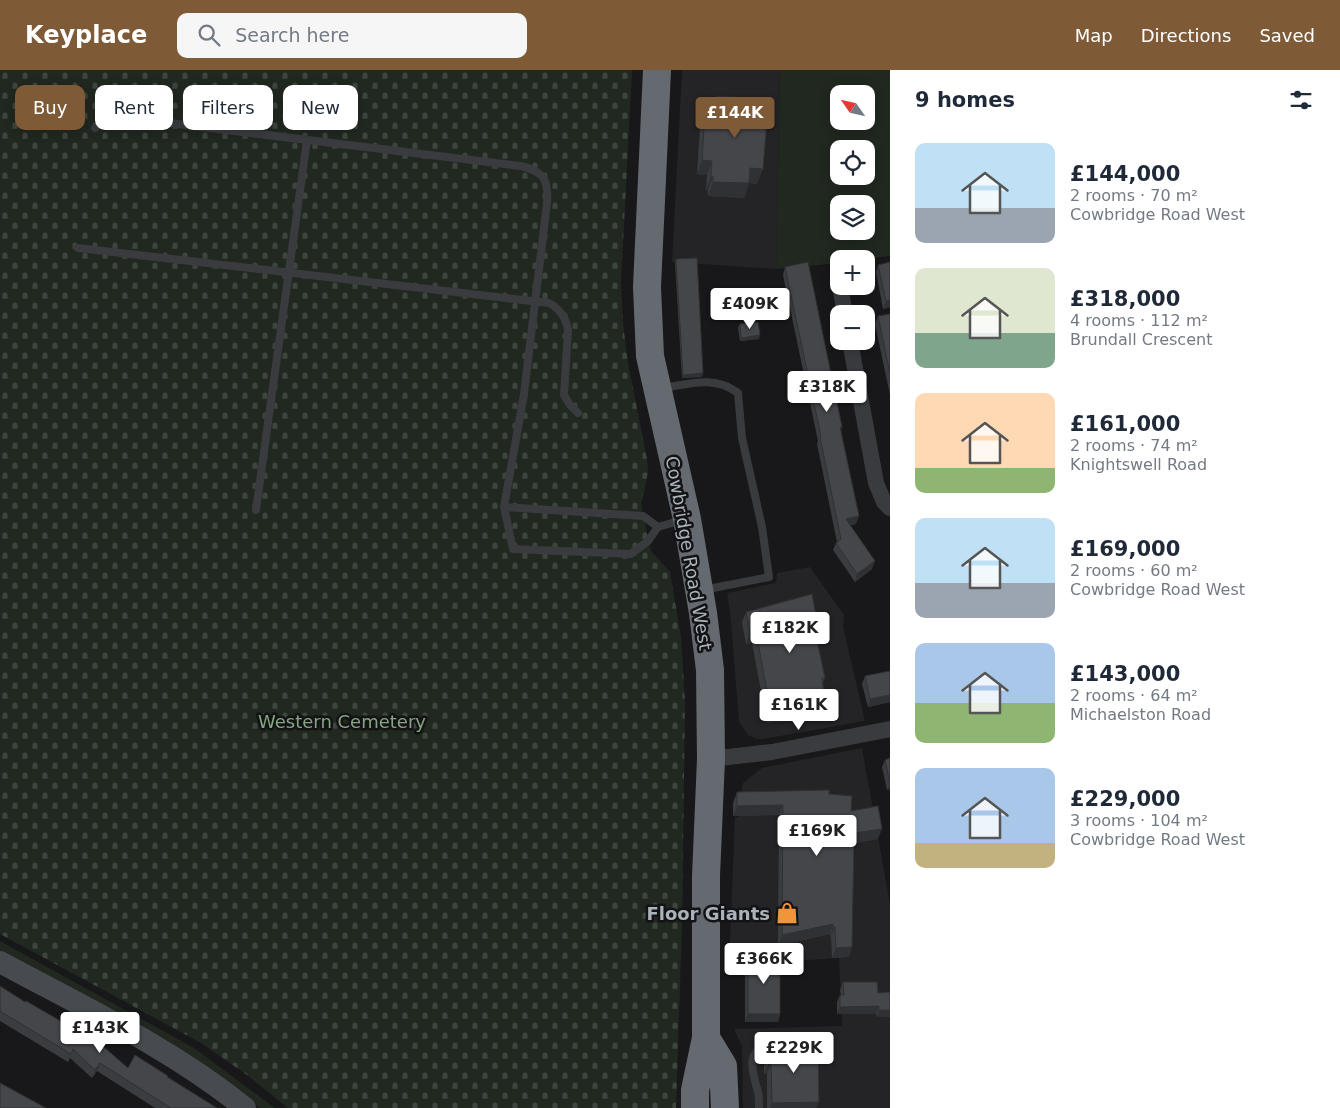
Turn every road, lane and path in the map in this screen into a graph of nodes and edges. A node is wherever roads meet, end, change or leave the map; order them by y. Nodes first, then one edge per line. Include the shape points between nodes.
1 (657, 70) edge
2 (173, 124) edge
3 (307, 140) junction
4 (78, 248) dead end
5 (288, 273) junction
6 (535, 300) junction
7 (852, 350) edge
8 (658, 389) junction
9 (578, 413) dead end
10 (504, 506) junction
11 (890, 508) edge
12 (256, 510) dead end
13 (686, 519) junction
14 (658, 527) junction
15 (699, 590) junction
16 (890, 729) edge
17 (711, 760) junction
18 (0, 962) edge
19 (706, 1038) junction
20 (823, 1042) dead end
21 (245, 1108) edge
22 (695, 1108) edge
23 (725, 1108) edge
24 (759, 1108) edge

1 - 8 highway, Cowbridge Road West via 646,287 650,356
2 - 3 lane
3 - 5 lane
3 - 6 lane via 521,166 542,175 548,190
4 - 5 lane
5 - 6 lane
5 - 12 lane
6 - 9 lane via 554,306 567,323 564,394
6 - 10 lane via 524,394
7 - 11 street via 876,483
8 - 13 highway, Cowbridge Road West
8 - 15 lane via 709,381 728,386 738,393 742,438 762,527 769,577
10 - 14 lane via 643,516
10 - 14 lane via 513,548 630,554 648,541
13 - 14 lane
13 - 15 highway, Cowbridge Road West
15 - 17 highway, Cowbridge Road West via 710,670
16 - 17 street via 772,752
17 - 19 highway, Cowbridge Road West via 706,886
18 - 21 street via 170,1054
19 - 22 highway, Cowbridge Road West via 695,1090
19 - 23 highway via 723,1066
20 - 24 lane via 772,1044 758,1050 753,1056 752,1074

